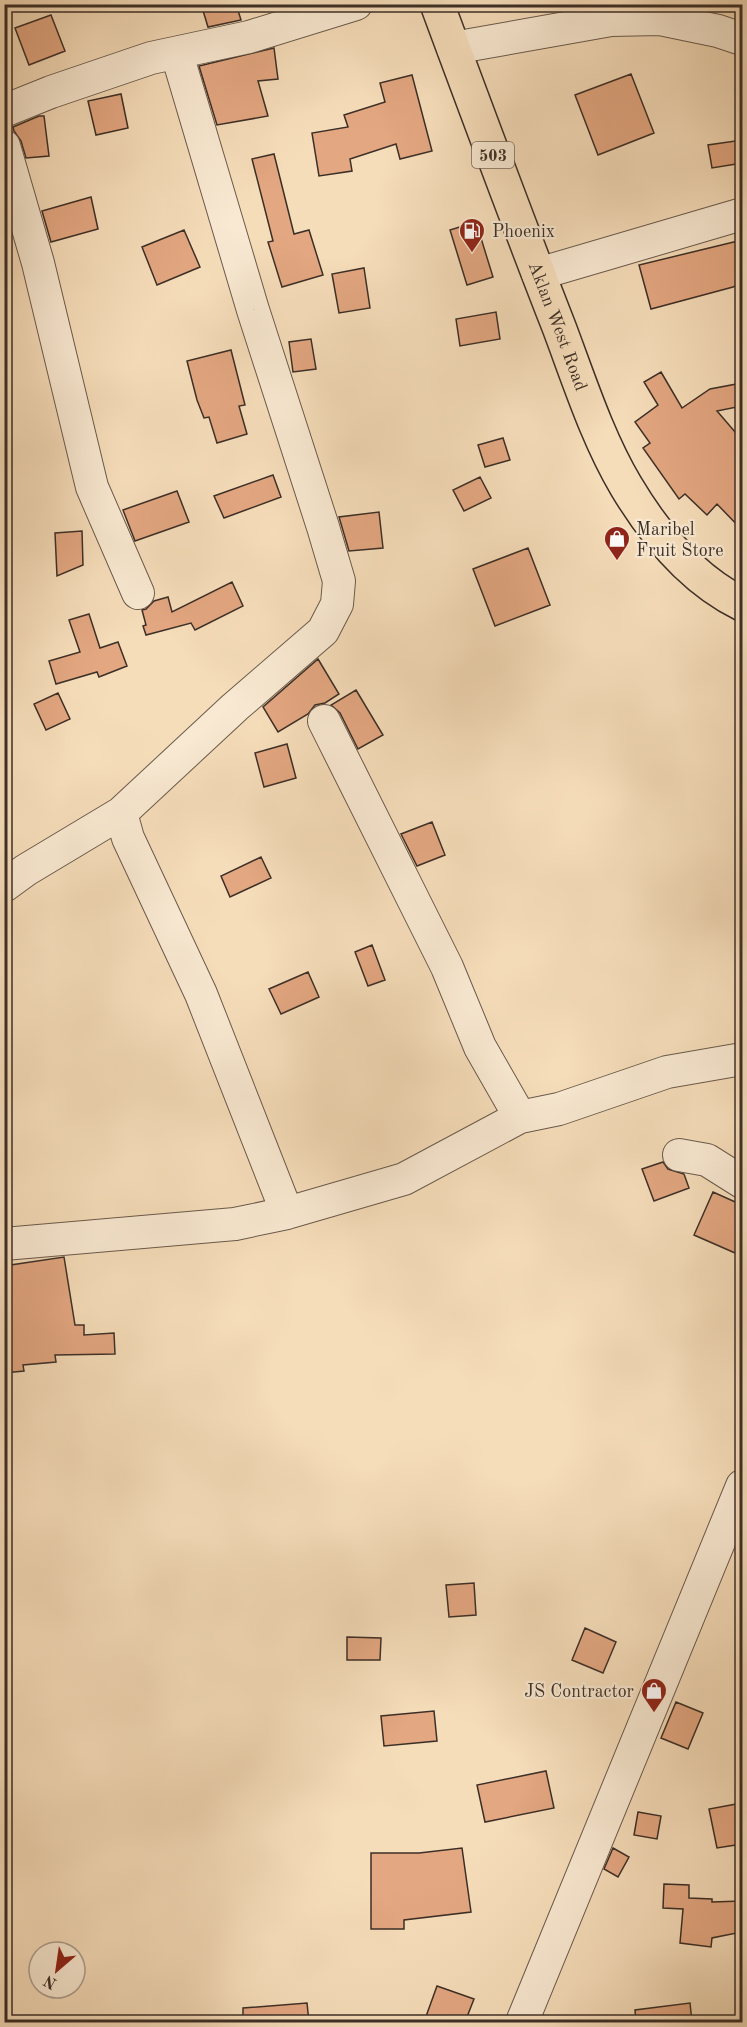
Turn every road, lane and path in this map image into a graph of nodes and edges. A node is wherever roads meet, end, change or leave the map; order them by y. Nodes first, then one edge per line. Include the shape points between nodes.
1 (356, 4) edge
2 (437, 4) edge
3 (742, 39) edge
4 (453, 48) junction
5 (177, 54) junction
6 (4, 111) edge
7 (4, 146) edge
8 (742, 214) edge
9 (538, 274) junction
10 (138, 593) dead end
11 (742, 604) edge
12 (324, 721) dead end
13 (121, 813) junction
14 (4, 886) edge
15 (742, 1059) edge
16 (520, 1118) junction
17 (679, 1155) dead end
18 (742, 1182) edge
19 (286, 1214) junction
20 (4, 1244) edge
21 (742, 1486) edge
22 (522, 2022) edge

1 - 5 street
2 - 4 main road, Aklan West Road / 503
3 - 4 street via 660,19 621,20
4 - 9 main road, Aklan West Road / 503
5 - 6 street via 151,58
5 - 13 street via 339,581 338,604 323,631
7 - 10 street via 38,263 92,488
8 - 9 street
9 - 11 main road, Aklan West Road / 503 via 625,485 668,545 692,569
12 - 16 street via 447,967 480,1047
13 - 14 street
13 - 19 street via 128,838 201,994
15 - 16 street via 667,1072 559,1109
16 - 19 street via 404,1179
17 - 18 street via 707,1160
19 - 20 street via 235,1224
21 - 22 street

